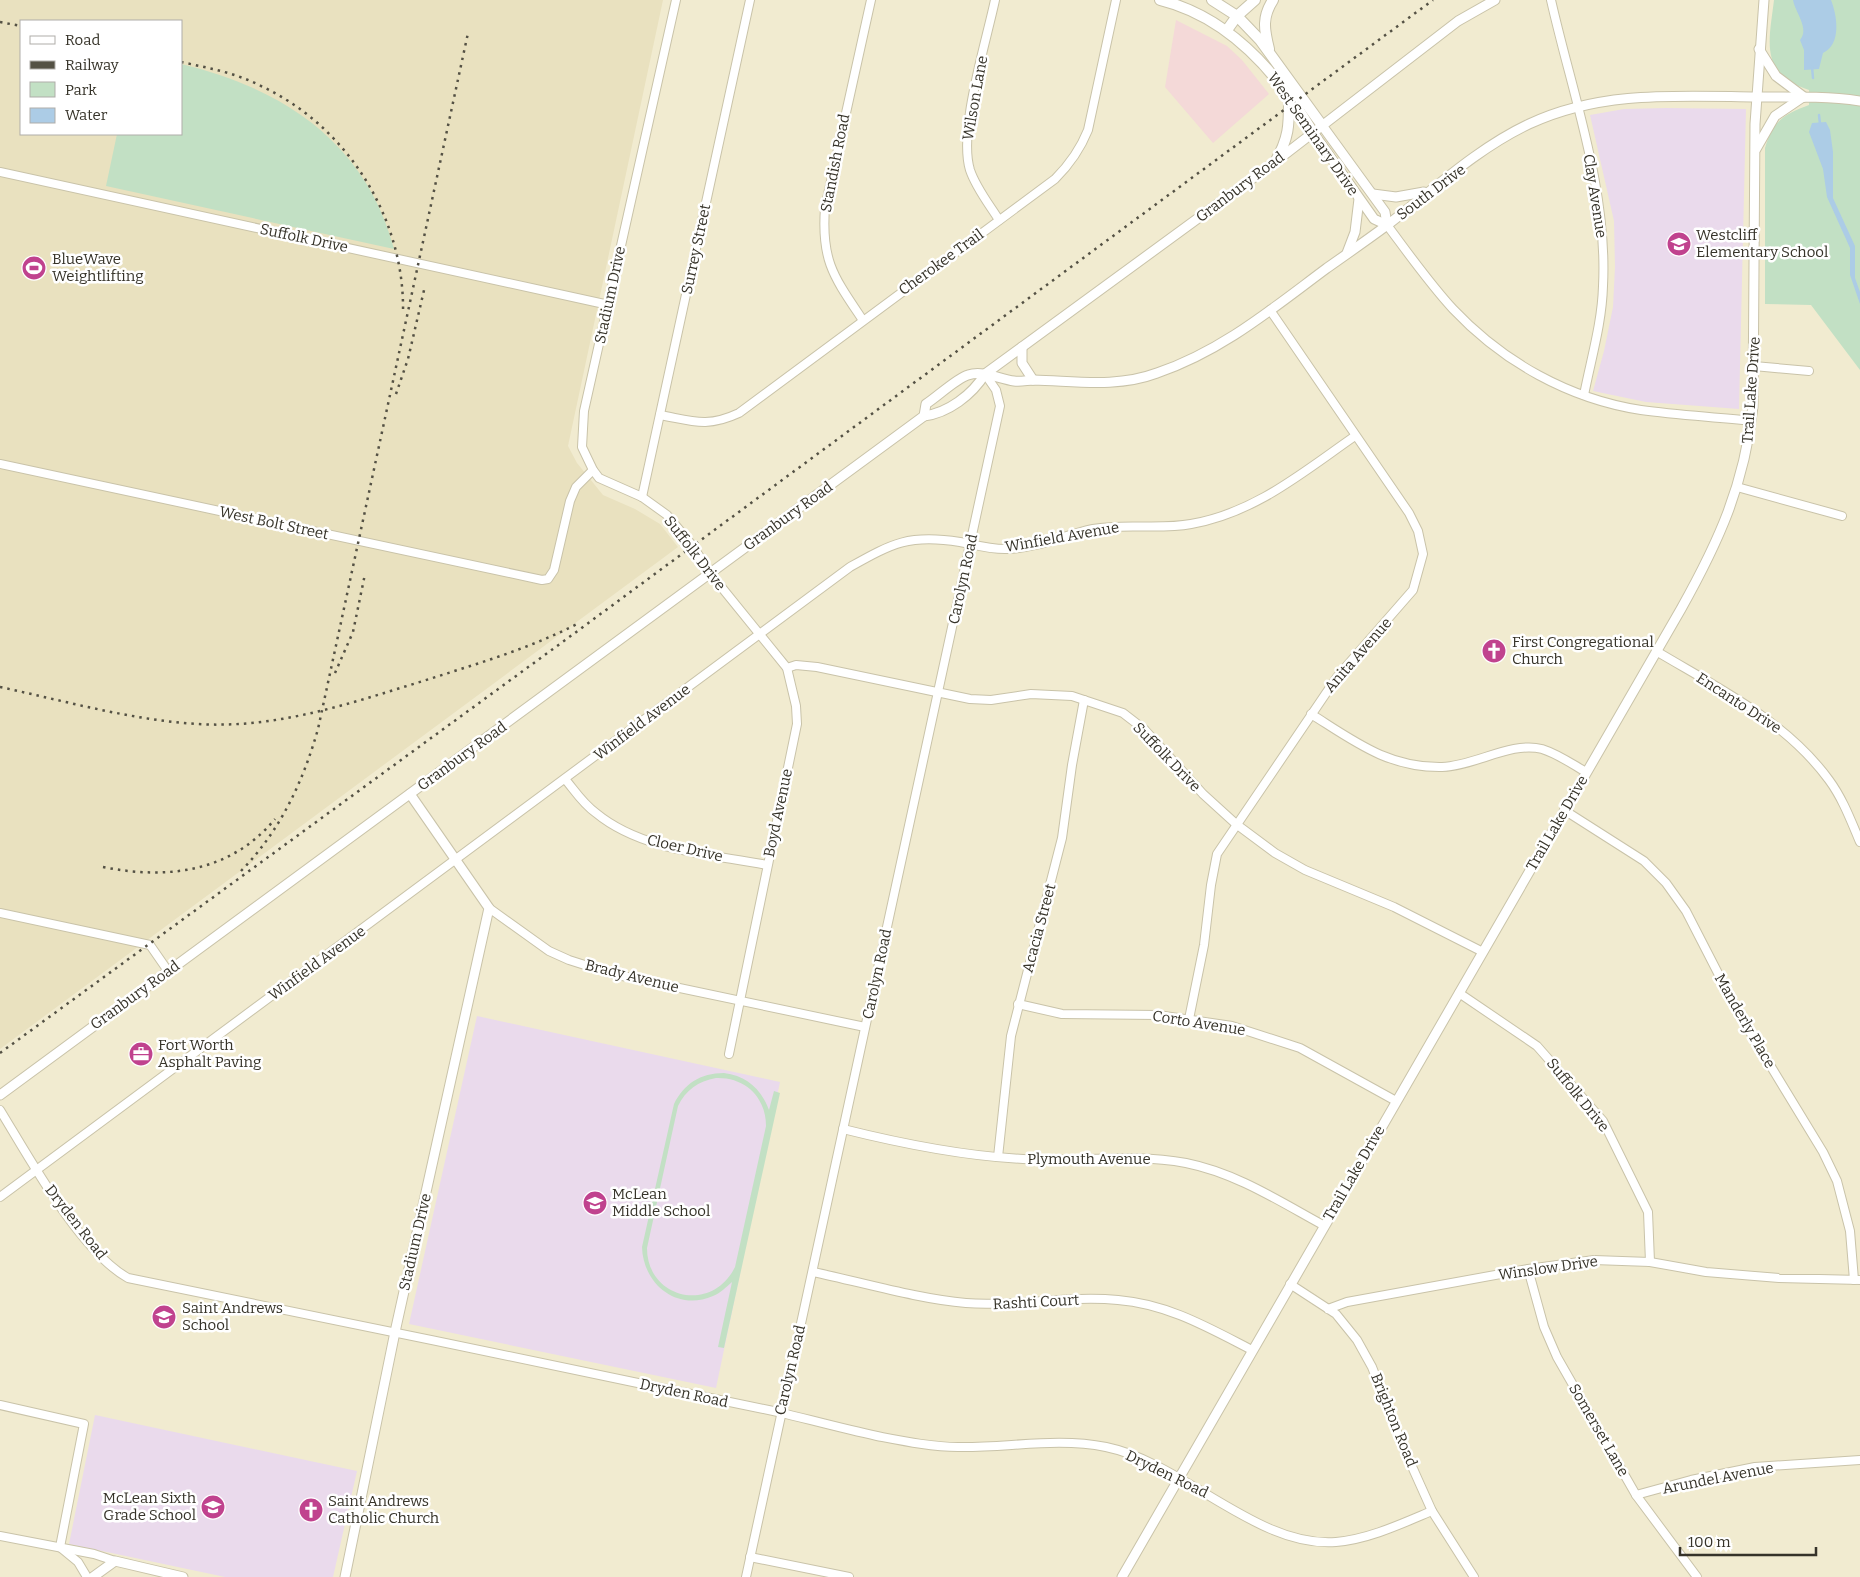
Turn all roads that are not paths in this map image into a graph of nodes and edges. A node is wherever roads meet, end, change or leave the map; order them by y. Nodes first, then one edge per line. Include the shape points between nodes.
1 (676, 0) edge
2 (750, 0) edge
3 (871, 0) edge
4 (995, 0) edge
5 (1116, 0) edge
6 (1160, 0) edge
7 (1212, 0) edge
8 (1255, 0) edge
9 (1273, 0) edge
10 (1495, 0) edge
11 (1551, 0) edge
12 (1764, 0) edge
13 (1237, 16) junction
14 (1227, 30) junction
15 (1759, 49) junction
16 (1270, 54) junction
17 (1289, 94) junction
18 (1756, 97) junction
19 (1804, 97) junction
20 (1860, 101) edge
21 (1576, 106) junction
22 (1321, 124) junction
23 (1312, 131) junction
24 (1755, 152) junction
25 (1275, 162) junction
26 (0, 172) edge
27 (1431, 189) junction
28 (1373, 194) junction
29 (1359, 198) junction
30 (999, 220) junction
31 (1387, 225) junction
32 (1347, 253) junction
33 (609, 305) junction
34 (1270, 310) junction
35 (862, 320) junction
36 (1022, 347) junction
37 (1754, 366) junction
38 (1808, 371) dead end
39 (985, 374) junction
40 (1033, 380) junction
41 (1584, 394) junction
42 (660, 415) junction
43 (924, 416) junction
44 (1751, 421) junction
45 (1356, 436) junction
46 (0, 464) edge
47 (593, 470) junction
48 (1737, 488) junction
49 (642, 497) junction
50 (1842, 516) dead end
51 (971, 544) junction
52 (710, 573) junction
53 (759, 635) junction
54 (1656, 651) junction
55 (787, 668) junction
56 (938, 693) junction
57 (1084, 700) junction
58 (1311, 714) junction
59 (1586, 772) junction
60 (565, 779) junction
61 (410, 794) junction
62 (1564, 810) junction
63 (1236, 824) junction
64 (1860, 842) edge
65 (457, 859) junction
66 (767, 866) junction
67 (489, 908) junction
68 (0, 913) edge
69 (1483, 952) junction
70 (168, 971) junction
71 (1459, 993) junction
72 (740, 1001) junction
73 (1018, 1004) junction
74 (1189, 1019) junction
75 (865, 1027) junction
76 (729, 1054) dead end
77 (0, 1095) edge
78 (1396, 1101) junction
79 (0, 1110) edge
80 (844, 1129) junction
81 (998, 1157) junction
82 (36, 1170) junction
83 (0, 1197) edge
84 (1323, 1225) junction
85 (1650, 1262) junction
86 (1528, 1269) junction
87 (813, 1272) junction
88 (1857, 1280) edge
89 (1290, 1284) junction
90 (1328, 1309) junction
91 (395, 1332) junction
92 (1252, 1350) junction
93 (0, 1405) edge
94 (780, 1413) junction
95 (1860, 1460) edge
96 (1180, 1477) junction
97 (1636, 1495) junction
98 (1432, 1511) junction
99 (0, 1536) edge
100 (60, 1547) junction
101 (750, 1557) junction
102 (116, 1561) junction
103 (87, 1577) edge
104 (93, 1577) edge
105 (184, 1577) edge
106 (345, 1577) edge
107 (746, 1577) edge
108 (849, 1577) edge
109 (1122, 1577) edge
110 (1474, 1577) edge
111 (1697, 1577) edge

1 - 33 street, Stadium Drive
2 - 42 street, Surrey Street
3 - 35 street, Standish Road via 825,208 823,234 834,277
4 - 30 street, Wilson Lane via 966,147 975,182
5 - 30 street, Cherokee Trail via 1088,130 1081,148 1055,179
6 - 14 main road, West Seminary Drive via 1196,12
7 - 13 main road, West Seminary Drive
8 - 13 main road
9 - 16 main road via 1263,23
10 - 22 street, Granbury Road via 1458,21
11 - 21 street, Clay Avenue
12 - 15 street, Trail Lake Drive
13 - 14 main road
13 - 16 main road, West Seminary Drive
14 - 17 main road, West Seminary Drive
15 - 18 street, Trail Lake Drive
15 - 19 street via 1776,76
16 - 22 main road, West Seminary Drive
17 - 23 main road, West Seminary Drive
17 - 25 main road via 1289,126 1285,145
18 - 19 street, South Drive
18 - 21 street, South Drive via 1629,98
18 - 24 street, Trail Lake Drive
19 - 20 street, South Drive
19 - 24 street via 1775,116
21 - 27 street, South Drive via 1512,133
21 - 41 street, Clay Avenue via 1599,209 1604,268 1596,337
22 - 23 street, Granbury Road
22 - 28 street, West Seminary Drive
23 - 25 street, Granbury Road
23 - 29 street, West Seminary Drive
24 - 37 street, Trail Lake Drive
25 - 36 street, Granbury Road
26 - 33 street, Suffolk Drive
27 - 28 street via 1396,197
27 - 31 street, South Drive
28 - 31 street, West Seminary Drive via 1385,212
29 - 31 street, West Seminary Drive via 1374,219
29 - 32 street via 1355,232
30 - 35 street, Cherokee Trail
31 - 32 street, South Drive
31 - 41 street, West Seminary Drive via 1453,309 1492,346 1544,378
32 - 34 street, South Drive
33 - 47 street, Stadium Drive via 582,430 582,447
34 - 40 street, South Drive via 1237,335 1200,356 1156,374 1092,384
34 - 45 street, Anita Avenue
35 - 42 street, Cherokee Trail via 733,416 711,423
36 - 39 street, Granbury Road
36 - 40 street via 1022,363
37 - 38 street
37 - 44 street, Trail Lake Drive
39 - 40 street, South Drive via 1015,381
39 - 43 street, Granbury Road via 977,388 939,414
39 - 43 street, Granbury Road via 967,375 926,404
39 - 51 street, Carolyn Road via 996,390 1000,406
41 - 44 street, West Seminary Drive via 1642,410
42 - 49 street, Surrey Street
43 - 52 street, Granbury Road
44 - 48 street, Trail Lake Drive
45 - 51 street, Winfield Avenue via 1278,490 1232,515 1189,525 1094,529 1008,549
45 - 58 street, Anita Avenue via 1409,513 1418,531 1423,554 1413,590 1337,677
46 - 47 street, West Bolt Street via 538,580 548,579 554,570 570,501 576,487
47 - 49 street, Suffolk Drive via 600,478
48 - 50 street
48 - 54 street, Trail Lake Drive via 1725,524 1707,561
49 - 52 street, Suffolk Drive via 667,515
51 - 53 street, Winfield Avenue via 921,538 898,542 850,567
51 - 56 street, Carolyn Road
52 - 53 street, Suffolk Drive
52 - 61 street, Granbury Road
53 - 55 street, Boyd Avenue
53 - 60 street, Winfield Avenue
54 - 59 street, Trail Lake Drive
54 - 64 street, Encanto Drive via 1782,730 1830,781
55 - 56 street, Suffolk Drive via 796,665 817,667
55 - 66 street, Boyd Avenue via 797,724
56 - 57 street, Suffolk Drive via 970,699 1050,694
56 - 75 street, Carolyn Road
57 - 63 street, Suffolk Drive via 1123,713 1145,730 1203,794
57 - 73 street, Acacia Street via 1060,847
58 - 59 street via 1366,749 1404,763 1454,766 1529,748 1553,753
58 - 63 street, Anita Avenue
59 - 62 street, Trail Lake Drive
60 - 65 street, Winfield Avenue
60 - 66 street, Cloer Drive via 596,814 655,844
61 - 65 street, Brady Avenue
61 - 70 street, Granbury Road
62 - 69 street, Trail Lake Drive
62 - 88 street, Manderly Place via 1644,861 1666,883 1686,911 1739,1014 1838,1181
63 - 69 street, Suffolk Drive via 1305,870 1394,907
63 - 74 street, Anita Avenue via 1217,854
65 - 67 street, Brady Avenue
65 - 82 street, Winfield Avenue
66 - 72 street, Boyd Avenue
67 - 72 street, Brady Avenue via 533,941 570,960 613,974
67 - 91 street, Stadium Drive
68 - 70 street via 150,945
69 - 71 street, Trail Lake Drive
70 - 77 street, Granbury Road
71 - 78 street, Trail Lake Drive
71 - 85 street, Suffolk Drive via 1537,1046 1603,1121 1648,1212
72 - 75 street, Brady Avenue
72 - 76 street, Boyd Avenue
73 - 74 street, Corto Avenue via 1062,1014 1158,1015
73 - 81 street, Acacia Street via 1006,1069
74 - 78 street, Corto Avenue via 1255,1032 1300,1048
75 - 80 street, Carolyn Road
78 - 84 street, Trail Lake Drive
79 - 82 street, Dryden Road
80 - 81 street, Plymouth Avenue via 918,1146
80 - 87 street, Carolyn Road
81 - 84 street, Plymouth Avenue via 1145,1158 1186,1163 1222,1173 1253,1187
82 - 83 street, Winfield Avenue
82 - 91 street, Dryden Road via 98,1255 128,1278
84 - 89 street, Trail Lake Drive
85 - 86 street, Winslow Drive via 1594,1260
85 - 88 street, Winslow Drive via 1748,1276
86 - 90 street, Winslow Drive via 1348,1302
86 - 97 street, Somerset Lane via 1544,1326 1557,1357
87 - 92 street, Rashti Court via 963,1303 1005,1305 1098,1299 1141,1303 1184,1316
87 - 94 street, Carolyn Road
89 - 90 street, Brighton Road
89 - 92 street, Trail Lake Drive
90 - 98 street, Brighton Road via 1348,1328 1372,1366
91 - 94 street, Dryden Road
91 - 106 street, Stadium Drive
92 - 96 street, Trail Lake Drive
93 - 100 street via 84,1424
94 - 96 street, Dryden Road via 877,1436 954,1448 1055,1442 1088,1444 1125,1452
94 - 101 street, Carolyn Road
95 - 97 street, Arundel Avenue via 1755,1467
96 - 98 street, Dryden Road via 1256,1522 1301,1538 1331,1542 1351,1540
96 - 109 street, Trail Lake Drive
97 - 111 street, Somerset Lane
98 - 110 street, Brighton Road
99 - 100 street
100 - 102 street
100 - 103 street via 78,1562
101 - 107 street, Carolyn Road
101 - 108 street
102 - 104 street
102 - 105 street

